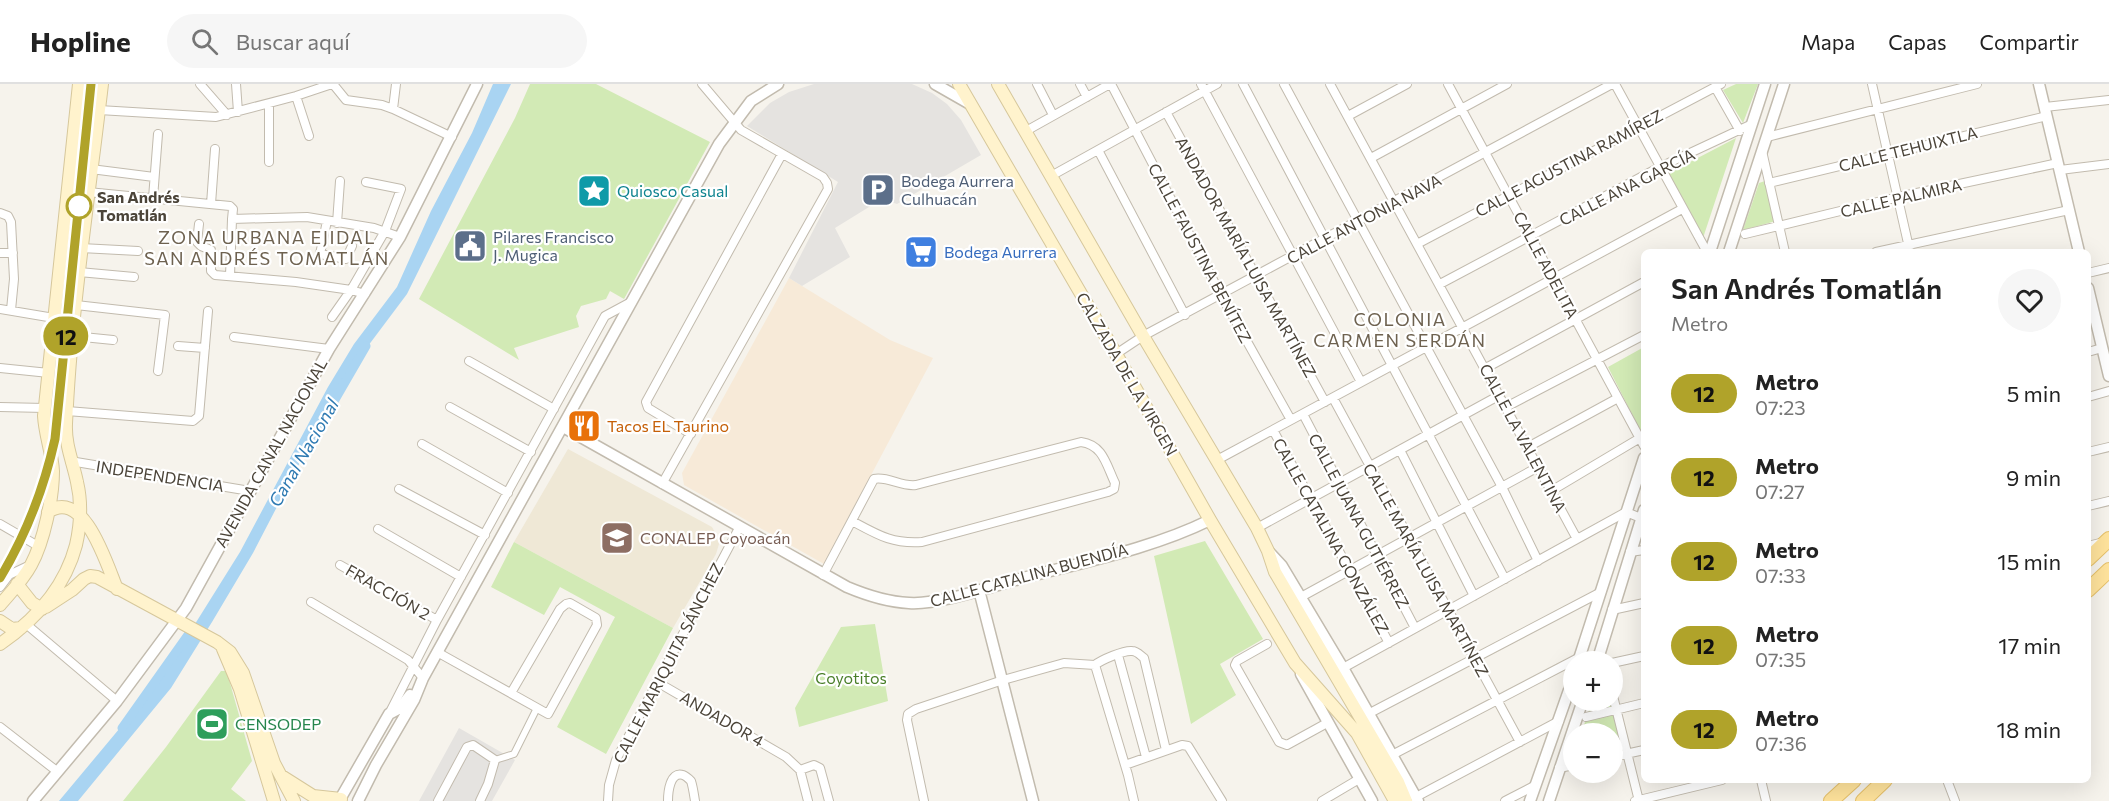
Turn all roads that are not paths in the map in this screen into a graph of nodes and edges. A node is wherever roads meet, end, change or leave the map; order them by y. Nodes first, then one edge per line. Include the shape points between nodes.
1 (79, 84) edge
2 (102, 84) edge
3 (200, 84) edge
4 (236, 84) edge
5 (333, 84) edge
6 (396, 84) edge
7 (477, 84) edge
8 (702, 84) edge
9 (778, 84) edge
10 (935, 84) edge
11 (959, 84) edge
12 (998, 84) edge
13 (1037, 84) edge
14 (1080, 84) edge
15 (1110, 84) edge
16 (1216, 84) edge
17 (1243, 84) edge
18 (1284, 84) edge
19 (1330, 84) edge
20 (1407, 84) edge
21 (1448, 84) edge
22 (1507, 84) edge
23 (1614, 84) edge
24 (1765, 84) edge
25 (1784, 84) edge
26 (1872, 84) edge
27 (1977, 84) edge
28 (2039, 84) edge
29 (1718, 86) edge
30 (1202, 88) edge
31 (296, 96) junction
32 (1087, 97) junction
33 (2109, 100) edge
34 (269, 104) junction
35 (970, 104) junction
36 (1461, 108) junction
37 (1878, 108) junction
38 (393, 109) junction
39 (99, 110) junction
40 (238, 112) junction
41 (1166, 112) junction
42 (2046, 112) junction
43 (227, 115) junction
44 (1053, 115) junction
45 (1348, 116) junction
46 (734, 123) junction
47 (1752, 124) junction
48 (1638, 127) junction
49 (1135, 129) junction
50 (1026, 131) junction
51 (1740, 131) junction
52 (158, 134) dead end
53 (309, 136) dead end
54 (452, 137) junction
55 (1767, 137) junction
56 (216, 149) dead end
57 (1098, 150) junction
58 (1762, 151) junction
59 (1486, 153) junction
60 (782, 154) junction
61 (1889, 154) junction
62 (1371, 158) junction
63 (269, 162) dead end
64 (2109, 164) edge
65 (1660, 167) junction
66 (2059, 167) junction
67 (91, 169) junction
68 (1051, 176) junction
69 (154, 177) junction
70 (340, 181) dead end
71 (366, 182) dead end
72 (1769, 183) junction
73 (88, 192) junction
74 (1508, 195) junction
75 (1898, 197) junction
76 (153, 198) junction
77 (1395, 202) junction
78 (209, 204) junction
79 (1682, 209) junction
80 (2069, 210) junction
81 (0, 213) edge
82 (232, 219) junction
83 (327, 221) junction
84 (1359, 221) junction
85 (337, 223) junction
86 (199, 224) dead end
87 (1779, 227) junction
88 (385, 231) junction
89 (1745, 234) dead end
90 (400, 237) junction
91 (1531, 237) junction
92 (1327, 239) junction
93 (1417, 244) junction
94 (352, 246) dead end
95 (81, 248) junction
96 (1909, 248) edge
97 (1704, 249) edge
98 (1706, 249) edge
99 (1730, 249) edge
100 (1784, 249) edge
101 (2078, 249) edge
102 (138, 251) dead end
103 (0, 253) edge
104 (13, 253) junction
105 (1293, 257) junction
106 (2109, 268) edge
107 (79, 272) junction
108 (2091, 272) edge
109 (230, 276) junction
110 (1256, 277) junction
111 (134, 278) dead end
112 (1553, 279) junction
113 (1440, 284) junction
114 (1641, 284) edge
115 (351, 290) junction
116 (365, 294) junction
117 (1221, 295) junction
118 (631, 302) junction
119 (76, 305) junction
120 (2091, 307) edge
121 (0, 309) edge
122 (11, 310) junction
123 (208, 311) dead end
124 (1185, 315) junction
125 (332, 317) dead end
126 (54, 318) junction
127 (1575, 319) junction
128 (1463, 327) junction
129 (73, 336) junction
130 (1143, 336) junction
131 (234, 337) dead end
132 (1641, 337) edge
133 (113, 340) dead end
134 (178, 345) dead end
135 (1427, 347) junction
136 (205, 348) junction
137 (2102, 348) junction
138 (329, 349) junction
139 (2091, 351) edge
140 (1116, 354) junction
141 (1597, 360) junction
142 (469, 361) dead end
143 (1392, 366) junction
144 (0, 368) edge
145 (1486, 368) junction
146 (158, 371) dead end
147 (49, 373) junction
148 (2109, 376) edge
149 (1361, 382) junction
150 (2109, 392) edge
151 (1500, 395) junction
152 (2091, 396) edge
153 (1618, 398) junction
154 (1329, 400) junction
155 (0, 407) edge
156 (450, 407) dead end
157 (1506, 407) junction
158 (45, 408) junction
159 (554, 409) junction
160 (67, 411) junction
161 (1303, 414) junction
162 (1463, 416) junction
163 (1291, 420) junction
164 (563, 427) junction
165 (1273, 430) junction
166 (691, 434) junction
167 (1428, 435) junction
168 (1641, 440) edge
169 (1641, 443) edge
170 (422, 444) dead end
171 (1528, 447) junction
172 (2109, 447) edge
173 (1400, 450) junction
174 (2091, 451) edge
175 (531, 452) junction
176 (1217, 460) junction
177 (70, 461) junction
178 (1370, 466) junction
179 (1538, 467) junction
180 (1641, 467) edge
181 (1339, 483) junction
182 (662, 484) junction
183 (1502, 487) junction
184 (399, 489) dead end
185 (250, 490) junction
186 (1551, 491) junction
187 (508, 493) junction
188 (1310, 499) junction
189 (2109, 501) edge
190 (2091, 505) edge
191 (1467, 506) junction
192 (48, 512) junction
193 (1626, 512) junction
194 (1641, 514) edge
195 (82, 516) junction
196 (1210, 520) junction
197 (1641, 520) edge
198 (852, 521) junction
199 (1437, 523) junction
200 (0, 525) edge
201 (739, 528) junction
202 (1257, 528) junction
203 (378, 529) dead end
204 (485, 535) junction
205 (1409, 538) junction
206 (1577, 539) junction
207 (2108, 540) edge
208 (2091, 545) edge
209 (38, 546) junction
210 (1641, 550) edge
211 (1268, 551) junction
212 (1630, 552) junction
213 (1377, 555) junction
214 (2091, 556) edge
215 (1538, 561) junction
216 (340, 564) dead end
217 (31, 565) junction
218 (1350, 570) junction
219 (2109, 570) edge
220 (823, 575) junction
221 (461, 577) junction
222 (1505, 579) junction
223 (17, 584) junction
224 (0, 586) edge
225 (2091, 587) edge
226 (117, 589) junction
227 (979, 590) junction
228 (1601, 592) junction
229 (1474, 596) junction
230 (1301, 597) junction
231 (311, 602) dead end
232 (1641, 604) edge
233 (0, 605) edge
234 (42, 609) junction
235 (1448, 610) junction
236 (1612, 610) junction
237 (437, 620) junction
238 (0, 621) edge
239 (181, 622) junction
240 (24, 626) junction
241 (1415, 628) junction
242 (1389, 643) junction
243 (0, 644) edge
244 (1267, 644) dead end
245 (223, 648) junction
246 (1582, 651) edge
247 (1600, 651) edge
248 (437, 652) junction
249 (1118, 655) junction
250 (1641, 657) edge
251 (1474, 658) junction
252 (1623, 661) edge
253 (1295, 663) junction
254 (1095, 665) junction
255 (412, 667) junction
256 (1563, 667) edge
257 (1343, 668) junction
258 (421, 680) junction
259 (1003, 680) junction
260 (657, 682) junction
261 (511, 693) junction
262 (1497, 700) junction
263 (117, 701) junction
264 (1641, 704) edge
265 (537, 708) junction
266 (1623, 708) edge
267 (1563, 709) edge
268 (1579, 711) edge
269 (1613, 711) edge
270 (1617, 711) edge
271 (389, 714) junction
272 (1368, 714) junction
273 (1586, 717) dead end
274 (1559, 721) junction
275 (1327, 723) junction
276 (0, 727) edge
277 (1520, 742) junction
278 (1166, 750) junction
279 (1641, 751) edge
280 (1627, 754) junction
281 (1392, 755) junction
282 (1623, 755) edge
283 (1146, 757) junction
284 (495, 760) junction
285 (1125, 765) junction
286 (1563, 767) edge
287 (1559, 768) junction
288 (800, 770) junction
289 (58, 772) junction
290 (279, 774) junction
291 (1359, 779) junction
292 (1710, 783) edge
293 (1762, 783) edge
294 (1851, 783) edge
295 (1882, 783) edge
296 (1948, 783) edge
297 (1534, 786) junction
298 (340, 800) edge
299 (1414, 800) edge
300 (33, 801) edge
301 (274, 801) edge
302 (294, 801) edge
303 (358, 801) edge
304 (438, 801) edge
305 (480, 801) edge
306 (608, 801) edge
307 (668, 801) edge
308 (695, 801) edge
309 (808, 801) edge
310 (830, 801) edge
311 (924, 801) edge
312 (1033, 801) edge
313 (1134, 801) edge
314 (1222, 801) edge
315 (1322, 801) edge
316 (1372, 801) edge
317 (1395, 801) edge
318 (1505, 801) edge
319 (1530, 801) edge
320 (1549, 801) edge
321 (1638, 801) edge
322 (1766, 801) edge
323 (1831, 801) edge
324 (1863, 801) edge
325 (1955, 801) edge

1 - 126 main road
2 - 39 main road
3 - 43 street
4 - 40 street
5 - 31 street
5 - 38 street via 346,100
6 - 38 street
7 - 54 street, AVENIDA CANAL NACIONAL
8 - 46 street
9 - 46 street via 752,101
10 - 35 street
11 - 35 main road, CALZADA DE LA VIRGEN
12 - 50 main road, CALZADA DE LA VIRGEN
13 - 44 street
14 - 32 street
15 - 32 street
15 - 49 street, CALLE FAUSTINA BENÍTEZ
16 - 30 street
17 - 92 street
18 - 84 street
19 - 45 street, CALLE LA VALENTINA
20 - 45 street
21 - 36 street, CALLE ADELITA
22 - 36 street
23 - 48 street
23 - 59 street, CALLE ANTONIA NAVA
24 - 47 street
25 - 55 street
26 - 37 street
27 - 37 street
28 - 42 street
29 - 48 street, CALLE AGUSTINA RAMÍREZ
29 - 51 street
30 - 41 street
30 - 105 street
31 - 34 street
31 - 53 street
32 - 44 street
33 - 42 street, CALLE TEHUIXTLA
34 - 40 street
34 - 63 street
35 - 140 main road, CALZADA DE LA VIRGEN
36 - 59 street, CALLE ADELITA
36 - 62 street
37 - 55 street
37 - 61 street
38 - 54 street
39 - 43 street
39 - 67 main road
40 - 43 street
41 - 49 street
41 - 110 street, ANDADOR MARÍA LUISA MARTÍNEZ
42 - 61 street, CALLE TEHUIXTLA
42 - 66 street
44 - 50 street
45 - 62 street, CALLE LA VALENTINA
46 - 60 street
46 - 118 street
47 - 51 street, CALLE ANA GARCÍA
47 - 98 street
48 - 65 street
48 - 74 street, CALLE AGUSTINA RAMÍREZ
49 - 57 street
49 - 117 street, CALLE FAUSTINA BENÍTEZ
50 - 68 main road, CALZADA DE LA VIRGEN
51 - 65 street, CALLE ANA GARCÍA
52 - 69 street
54 - 90 street, AVENIDA CANAL NACIONAL
55 - 58 street
56 - 78 street
57 - 68 street
57 - 124 street
58 - 72 street
58 - 99 street
59 - 74 street, CALLE ADELITA
59 - 77 street, CALLE ANTONIA NAVA
60 - 166 street via 646,402 648,408
60 - 166 street via 823,177 828,189
61 - 72 street, CALLE TEHUIXTLA
61 - 75 street
62 - 77 street, CALLE LA VALENTINA
64 - 66 street, CALLE PALMIRA
65 - 79 street
65 - 91 street, CALLE ANA GARCÍA
66 - 75 street, CALLE PALMIRA
66 - 80 street
67 - 69 street
67 - 73 main road
68 - 130 main road, CALZADA DE LA VIRGEN
69 - 76 street
70 - 85 street
71 - 88 street via 401,189
72 - 87 street
73 - 76 street
73 - 95 main road
74 - 91 street, CALLE ADELITA
74 - 93 street, CALLE AGUSTINA RAMÍREZ
75 - 87 street, CALLE PALMIRA
75 - 96 street
76 - 78 street
77 - 84 street, CALLE ANTONIA NAVA
77 - 93 street, CALLE LA VALENTINA
78 - 82 street via 232,207
79 - 97 street
79 - 112 street
80 - 96 street
80 - 101 street
81 - 104 street via 11,222
82 - 83 street via 293,216
82 - 109 street
83 - 85 street
83 - 94 street via 320,254 346,259
84 - 92 street, CALLE ANTONIA NAVA
84 - 135 street
85 - 88 street
86 - 109 street via 197,242 211,250 212,273
87 - 89 street, CALLE PALMIRA
87 - 100 street
88 - 90 street
88 - 115 street
90 - 116 street, AVENIDA CANAL NACIONAL
91 - 112 street, CALLE ADELITA
91 - 113 street, CALLE ANA GARCÍA
92 - 105 street, CALLE ANTONIA NAVA
92 - 143 street
93 - 113 street, CALLE LA VALENTINA
95 - 102 street
95 - 107 main road
103 - 104 street
104 - 122 street
105 - 110 street, CALLE ANTONIA NAVA
105 - 149 street
106 - 108 street
107 - 111 street
107 - 119 main road
109 - 115 street
110 - 117 street, CALLE ANTONIA NAVA
110 - 154 street, ANDADOR MARÍA LUISA MARTÍNEZ
112 - 127 street, CALLE ADELITA
112 - 128 street
113 - 128 street, CALLE LA VALENTINA
114 - 127 street
115 - 116 street
115 - 125 street
116 - 138 street, AVENIDA CANAL NACIONAL
117 - 124 street, CALLE ANTONIA NAVA
117 - 163 street, CALLE FAUSTINA BENÍTEZ
118 - 159 street via 605,316
118 - 164 street
119 - 129 main road
119 - 146 street via 165,315
120 - 137 street
121 - 122 street
122 - 126 street
123 - 136 street
124 - 130 street, CALLE ANTONIA NAVA
126 - 147 main road
127 - 141 street, CALLE ADELITA
127 - 145 street
128 - 135 street
128 - 145 street, CALLE LA VALENTINA
129 - 133 street
129 - 160 main road
130 - 140 street, CALLE ANTONIA NAVA
130 - 176 main road, CALZADA DE LA VIRGEN
131 - 138 street
132 - 141 street
134 - 136 street
135 - 143 street
135 - 162 street
136 - 160 street via 199,416 193,421
137 - 139 street
137 - 148 street
138 - 185 street, AVENIDA CANAL NACIONAL
140 - 196 main road, CALZADA DE LA VIRGEN
141 - 153 street, CALLE ADELITA
141 - 157 street
142 - 159 street
143 - 149 street
143 - 167 street
144 - 147 street
145 - 151 street, CALLE LA VALENTINA
147 - 158 main road
149 - 154 street
150 - 152 street
151 - 157 street, CALLE LA VALENTINA
151 - 162 street
153 - 168 street, CALLE ADELITA
153 - 171 street
154 - 161 street
154 - 178 street, CALLE MARÍA LUISA MARTÍNEZ
155 - 158 street
156 - 175 street
157 - 171 street, CALLE LA VALENTINA
158 - 192 main road via 44,425 53,472
159 - 175 street
160 - 177 main road
161 - 163 street
161 - 181 street, CALLE JUANA GUTIÉRREZ
162 - 167 street
162 - 183 street
163 - 165 street
164 - 182 street, CALLE CATALINA BUENDÍA
164 - 248 street
165 - 176 street
165 - 188 street, CALLE CATALINA GONZÁLEZ
166 - 182 street
167 - 173 street
167 - 191 street
169 - 186 street
170 - 187 street
171 - 179 street, CALLE LA VALENTINA
172 - 174 street
173 - 178 street
173 - 199 street
175 - 187 street
176 - 202 main road, CALZADA DE LA VIRGEN
177 - 185 street, INDEPENDENCIA
177 - 195 main road
178 - 181 street
178 - 205 street, CALLE MARÍA LUISA MARTÍNEZ
179 - 183 street
179 - 186 street, CALLE LA VALENTINA
180 - 193 street
181 - 188 street
181 - 213 street, CALLE JUANA GUTIÉRREZ
182 - 201 street, CALLE CATALINA BUENDÍA
183 - 191 street
183 - 215 street
184 - 204 street
185 - 239 street, AVENIDA CANAL NACIONAL
186 - 206 street, CALLE LA VALENTINA
187 - 204 street
188 - 202 street
188 - 218 street, CALLE CATALINA GONZÁLEZ
189 - 190 street
191 - 199 street
191 - 222 street
192 - 195 main road via 63,507
192 - 209 main road
193 - 194 street
193 - 206 street
193 - 228 street
195 - 226 main road
195 - 234 main road via 65,574
196 - 227 street, CALLE CATALINA BUENDÍA via 1185,533
196 - 253 main road, CALZADA DE LA VIRGEN
197 - 212 street
198 - 198 street via 883,538 922,542 1108,492 1115,483 1097,447 1081,442 916,485 874,479
198 - 220 street
199 - 205 street
199 - 229 street
200 - 209 street
201 - 220 street, CALLE CATALINA BUENDÍA
201 - 260 street, CALLE MARIQUITA SÁNCHEZ
202 - 211 main road, CALZADA DE LA VIRGEN
203 - 221 street
204 - 221 street
205 - 213 street
205 - 235 street, CALLE MARÍA LUISA MARTÍNEZ
206 - 215 street
207 - 208 street
207 - 214 main road
209 - 217 main road
210 - 212 street
211 - 230 street, CALZADA DE LA VIRGEN
211 - 299 main road, CALZADA DE LA VIRGEN via 1275,572 1398,782
212 - 236 street
213 - 218 street
213 - 241 street, CALLE JUANA GUTIÉRREZ
215 - 222 street
216 - 237 street, FRACCIÓN 2
217 - 223 main road
217 - 224 street via 9,575
218 - 230 street
218 - 242 street, CALLE CATALINA GONZÁLEZ
219 - 225 main road
220 - 227 street, CALLE CATALINA BUENDÍA via 856,591 908,603
221 - 237 street
222 - 229 street
223 - 233 main road
223 - 234 main road
226 - 234 main road via 90,576
226 - 239 main road
227 - 259 street
228 - 246 street
228 - 251 street
229 - 235 street
230 - 257 street, CALZADA DE LA VIRGEN
231 - 255 street via 408,660
232 - 236 street
234 - 240 main road
235 - 241 street
235 - 251 street, CALLE MARÍA LUISA MARTÍNEZ
236 - 247 street
237 - 255 street
238 - 240 main road via 7,628
239 - 245 main road
239 - 263 street, AVENIDA CANAL NACIONAL
240 - 243 main road
240 - 263 street
241 - 242 street
242 - 257 street
244 - 275 street via 1235,665 1279,742 1287,746
245 - 290 main road via 243,673
245 - 301 main road via 240,689
248 - 258 street
248 - 261 street
249 - 254 street
249 - 278 street via 1130,650 1144,658
249 - 283 street
250 - 252 street
251 - 262 street, CALLE MARÍA LUISA MARTÍNEZ
251 - 272 street
253 - 275 street, CALZADA DE LA VIRGEN
253 - 317 main road, CALZADA DE LA VIRGEN via 1357,733
254 - 259 street via 1064,663
254 - 285 street
255 - 258 street
255 - 271 street
256 - 262 street
257 - 272 street, CALZADA DE LA VIRGEN
258 - 271 street via 400,708
258 - 303 street via 414,700
259 - 311 street via 908,714
259 - 312 street
260 - 288 street, ANDADOR 4 via 786,757
260 - 306 street, CALLE MARIQUITA SÁNCHEZ via 616,760
261 - 265 street
261 - 265 street via 560,609 570,603 596,618 597,624 548,714
262 - 277 street, CALLE MARÍA LUISA MARTÍNEZ
262 - 281 street
263 - 289 street, AVENIDA CANAL NACIONAL
264 - 266 street
265 - 284 street via 514,754
267 - 274 street
268 - 287 street
269 - 273 street
270 - 280 street
271 - 298 street
272 - 281 street, CALZADA DE LA VIRGEN
274 - 277 street
274 - 297 street
275 - 291 street, CALZADA DE LA VIRGEN
276 - 289 street
277 - 299 street
278 - 283 street
278 - 314 street via 1188,746
279 - 280 street
280 - 282 street
280 - 321 street
281 - 299 street, CALZADA DE LA VIRGEN
283 - 285 street
284 - 304 street via 472,745 467,747
284 - 305 street
285 - 313 street
286 - 287 street
287 - 320 street
288 - 309 street
288 - 310 street via 814,765 820,768
289 - 300 street, AVENIDA CANAL NACIONAL
290 - 298 main road via 313,796
290 - 302 main road
291 - 315 street
291 - 316 street, CALZADA DE LA VIRGEN
292 - 321 street
293 - 322 street
294 - 323 main road
295 - 324 main road
296 - 325 street
297 - 318 street
297 - 319 street
307 - 308 street via 670,783 680,774 691,781

